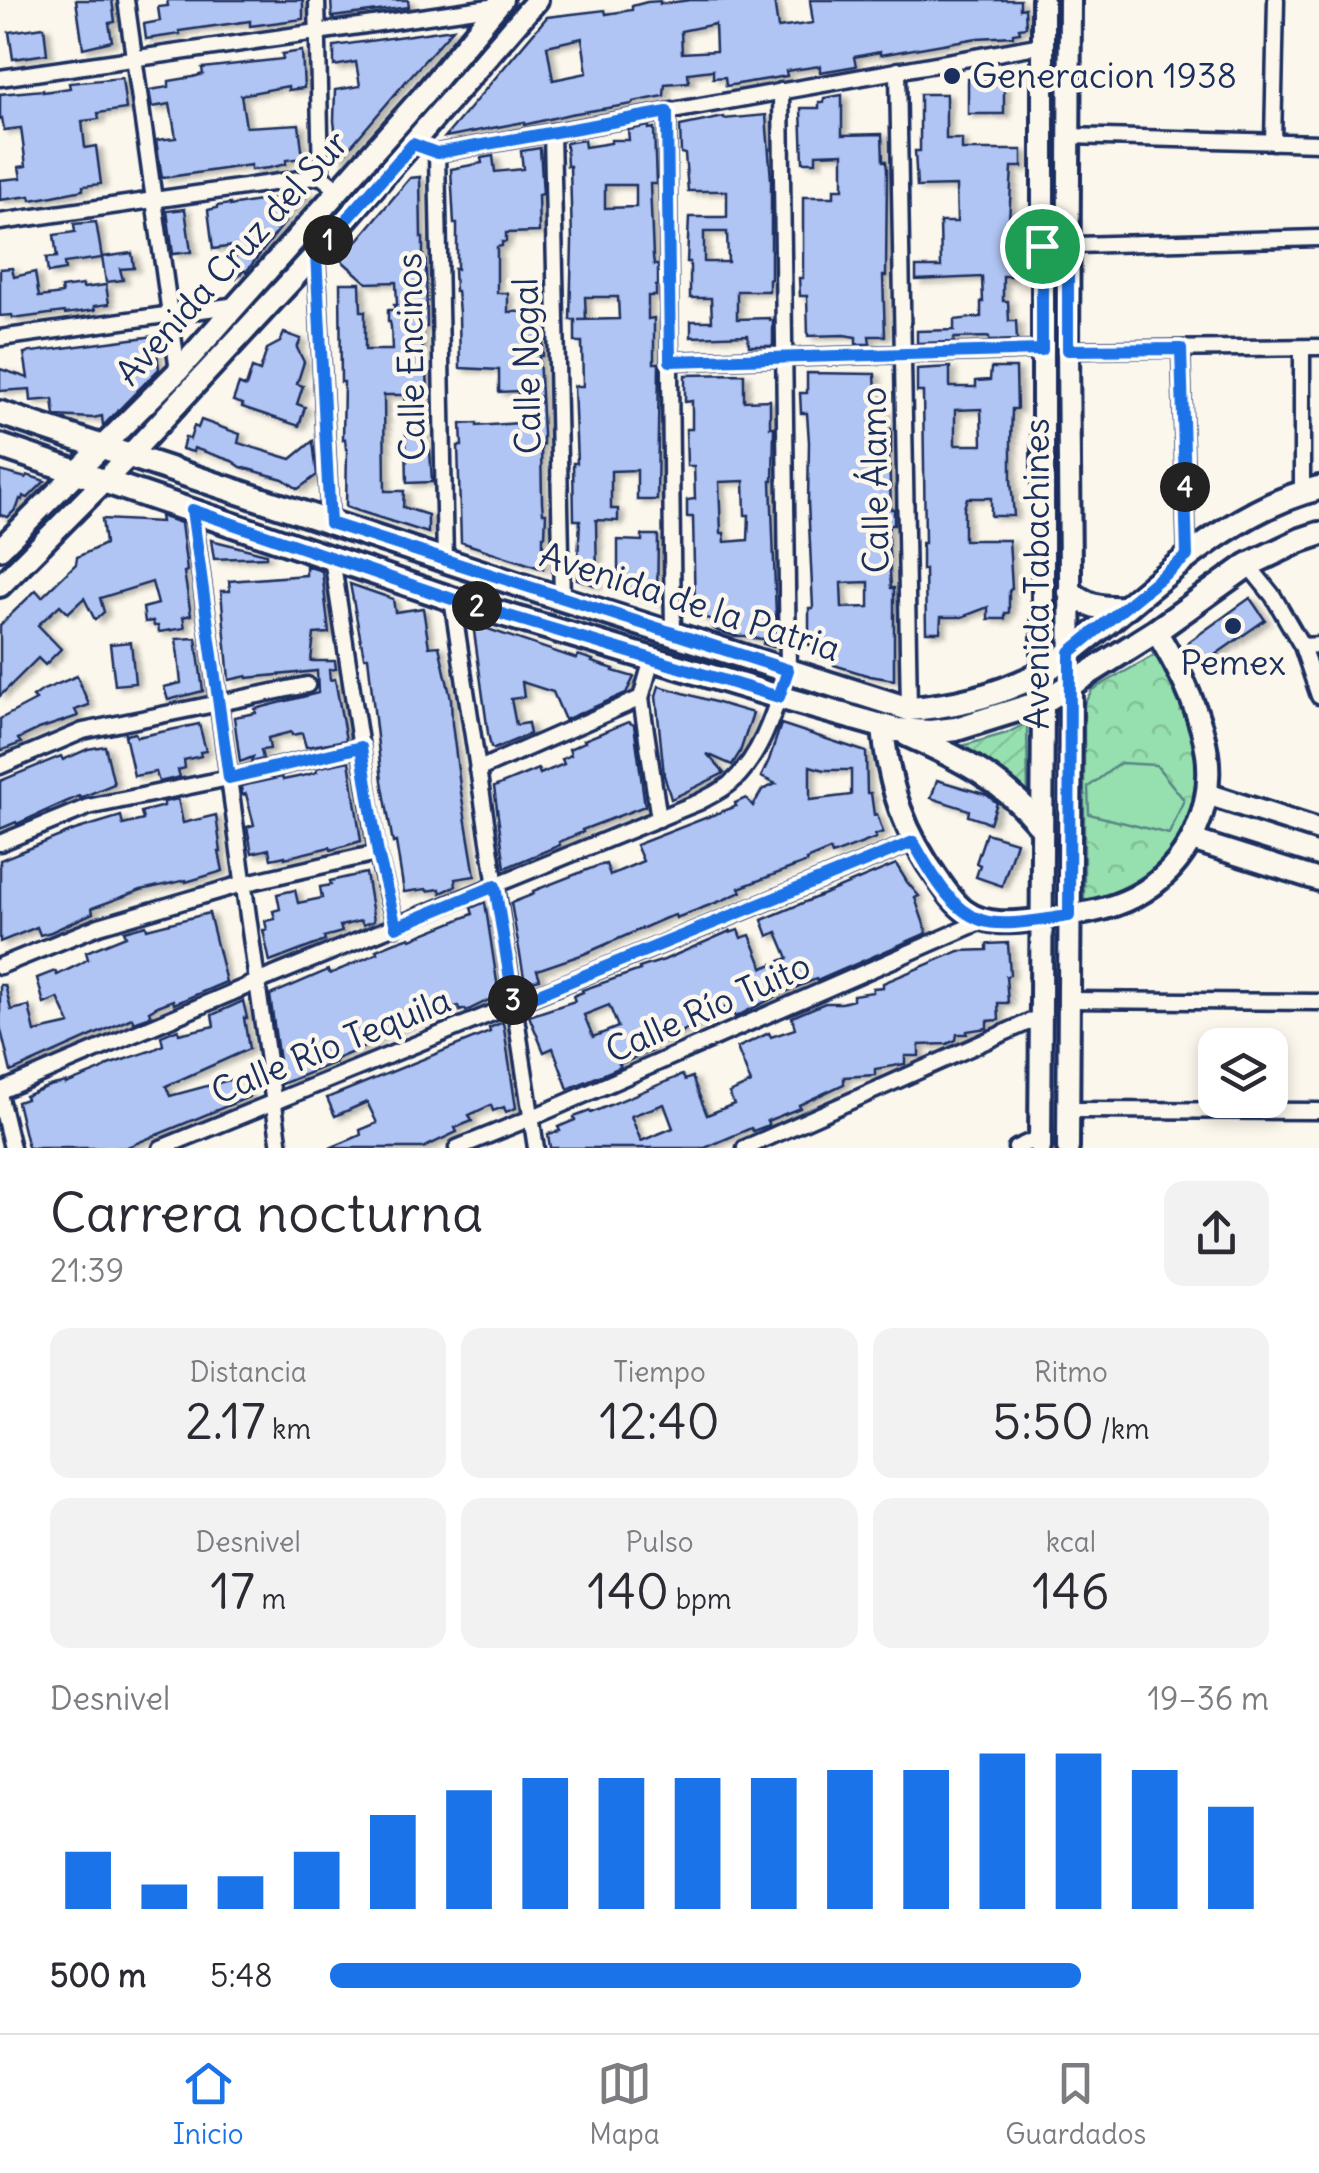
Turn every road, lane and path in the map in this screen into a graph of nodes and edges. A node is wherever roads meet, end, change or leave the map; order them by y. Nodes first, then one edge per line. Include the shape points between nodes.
1 (126, 0) edge
2 (317, 0) edge
3 (538, 0) edge
4 (1043, 0) edge
5 (1070, 0) edge
6 (1276, 0) edge
7 (500, 3) edge
8 (317, 32) junction
9 (1042, 44) junction
10 (134, 58) junction
11 (898, 70) junction
12 (0, 78) edge
13 (782, 91) junction
14 (667, 112) junction
15 (552, 132) junction
16 (1069, 136) junction
17 (1273, 142) junction
18 (1319, 143) edge
19 (413, 144) junction
20 (437, 153) junction
21 (321, 176) junction
22 (338, 190) junction
23 (154, 200) junction
24 (0, 222) edge
25 (1319, 238) edge
26 (1042, 246) junction
27 (1068, 246) junction
28 (316, 254) junction
29 (237, 305) junction
30 (170, 314) junction
31 (0, 338) edge
32 (1302, 348) junction
33 (1319, 348) edge
34 (1181, 349) junction
35 (1042, 350) junction
36 (1068, 350) junction
37 (903, 354) junction
38 (786, 358) junction
39 (670, 361) junction
40 (178, 370) junction
41 (0, 413) edge
42 (0, 446) edge
43 (101, 448) junction
44 (128, 457) junction
45 (77, 472) junction
46 (104, 480) junction
47 (1311, 490) edge
48 (192, 510) junction
49 (330, 523) junction
50 (1319, 534) edge
51 (0, 549) edge
52 (1187, 556) junction
53 (332, 558) junction
54 (445, 560) junction
55 (1248, 565) junction
56 (0, 586) edge
57 (1070, 592) junction
58 (452, 599) junction
59 (562, 599) junction
60 (1125, 608) junction
61 (1156, 631) junction
62 (673, 634) junction
63 (1319, 645) edge
64 (1302, 646) junction
65 (1070, 652) junction
66 (652, 659) junction
67 (788, 670) junction
68 (1042, 672) junction
69 (307, 685) dead end
70 (1071, 685) junction
71 (1319, 696) edge
72 (779, 697) junction
73 (641, 698) junction
74 (1043, 702) junction
75 (218, 703) junction
76 (909, 709) junction
77 (889, 729) junction
78 (361, 747) junction
79 (0, 766) edge
80 (477, 770) junction
81 (229, 778) junction
82 (1208, 794) junction
83 (659, 819) junction
84 (1040, 826) junction
85 (1319, 830) edge
86 (1192, 840) junction
87 (913, 842) junction
88 (0, 843) edge
89 (378, 854) junction
90 (1319, 880) edge
91 (242, 884) junction
92 (495, 886) junction
93 (1069, 916) junction
94 (1040, 919) junction
95 (982, 921) junction
96 (396, 927) junction
97 (0, 966) edge
98 (257, 982) junction
99 (1068, 1000) junction
100 (1319, 1002) edge
101 (514, 1004) junction
102 (1040, 1017) junction
103 (0, 1094) edge
104 (274, 1103) junction
105 (1068, 1110) junction
106 (1319, 1111) edge
107 (531, 1118) junction
108 (1040, 1143) edge
109 (12, 1148) edge
110 (162, 1148) edge
111 (280, 1148) edge
112 (456, 1148) edge
113 (536, 1148) edge
114 (745, 1148) edge
115 (1016, 1148) edge
116 (1068, 1148) edge

1 - 10 street
2 - 8 street
3 - 19 street, Avenida Cruz del Sur
4 - 9 street, Avenida Tabachines
5 - 16 street, Avenida Tabachines
6 - 17 street
7 - 8 street
7 - 22 street, Avenida Cruz del Sur
8 - 10 street
8 - 21 street
9 - 11 street
9 - 26 street, Avenida Tabachines
10 - 12 street
10 - 23 street
11 - 13 street
11 - 37 street, Calle Álamo
13 - 14 street
13 - 38 street
14 - 15 street
14 - 39 street
15 - 20 street
15 - 59 street, Calle Nogal
16 - 17 street
16 - 27 street, Avenida Tabachines
17 - 18 street
19 - 20 street
19 - 28 street, Avenida Cruz del Sur
20 - 54 street, Calle Encinos
21 - 22 street
21 - 23 street
22 - 29 street, Avenida Cruz del Sur
23 - 24 street
23 - 30 street
25 - 27 street
26 - 27 street
26 - 35 street, Avenida Tabachines
27 - 36 street, Avenida Tabachines
28 - 44 street, Avenida Cruz del Sur
28 - 49 street
29 - 30 street
29 - 40 street, Avenida Cruz del Sur
30 - 31 street
30 - 40 street
32 - 33 street
32 - 34 street
32 - 47 street
34 - 36 street
34 - 52 street
35 - 37 street
35 - 68 street, Avenida Tabachines
36 - 57 street, Avenida Tabachines
37 - 38 street
37 - 76 street, Calle Álamo
38 - 39 street
38 - 67 street
39 - 62 street
40 - 43 street, Avenida Cruz del Sur
41 - 43 main road, Avenida de la Patria
42 - 45 main road, Avenida de la Patria
43 - 44 main road, Avenida de la Patria
43 - 45 street, Avenida Cruz del Sur
44 - 46 street, Avenida Cruz del Sur
44 - 49 main road, Avenida de la Patria
45 - 46 main road, Avenida de la Patria
45 - 51 street, Avenida Cruz del Sur
46 - 48 main road, Avenida de la Patria
46 - 56 street, Avenida Cruz del Sur
47 - 52 main road, Avenida de la Patria via 1244,518
48 - 53 main road, Avenida de la Patria
48 - 75 street
49 - 54 main road, Avenida de la Patria
50 - 55 main road, Avenida de la Patria
52 - 60 main road, Avenida de la Patria
53 - 58 main road, Avenida de la Patria
53 - 78 street
54 - 59 main road, Avenida de la Patria
55 - 61 main road, Avenida de la Patria
55 - 64 street
57 - 60 main road via 1093,606
57 - 65 street, Avenida Tabachines
58 - 66 main road, Avenida de la Patria
58 - 80 street
59 - 62 main road, Avenida de la Patria
60 - 65 main road, Avenida de la Patria
61 - 70 main road, Avenida de la Patria
61 - 82 street via 1198,718
62 - 67 main road, Avenida de la Patria
63 - 64 street
64 - 71 street
65 - 68 main road, Avenida de la Patria
65 - 70 street, Avenida Tabachines
66 - 72 main road, Avenida de la Patria
66 - 73 street
67 - 72 street
67 - 76 main road, Avenida de la Patria
68 - 74 street, Avenida Tabachines
68 - 76 main road, Avenida de la Patria via 982,698
69 - 75 street
70 - 74 main road, Avenida de la Patria
70 - 93 street, Avenida Tabachines
72 - 77 main road, Avenida de la Patria
72 - 83 street via 762,740 730,784
73 - 80 street
73 - 83 street
74 - 77 main road, Avenida de la Patria via 956,729
74 - 84 street, Avenida Tabachines
75 - 79 street via 83,731
75 - 81 street
77 - 84 main road via 976,768
77 - 87 street via 886,758
78 - 81 street
78 - 89 street
80 - 92 street
81 - 88 street via 88,807
81 - 91 street
82 - 85 street
82 - 86 street
83 - 92 street
84 - 94 street, Avenida Tabachines
86 - 90 street
86 - 93 street via 1144,891
87 - 95 street via 950,896
87 - 101 street, Calle Río Tequila
89 - 91 street
89 - 96 street
91 - 97 street via 99,926
91 - 98 street
92 - 96 street
92 - 101 street
93 - 94 street
93 - 99 street, Avenida Tabachines
94 - 95 street
94 - 102 street, Avenida Tabachines
95 - 107 street, Calle Río Tuito
96 - 98 street
98 - 103 street
98 - 104 street
99 - 100 street
99 - 105 street, Avenida Tabachines
101 - 104 street, Calle Río Tequila
101 - 107 street
102 - 108 street, Avenida Tabachines
102 - 114 street
103 - 109 street
104 - 110 street, Calle Río Tequila
104 - 111 street
105 - 106 street
105 - 116 street, Avenida Tabachines
107 - 112 street, Calle Río Tuito
107 - 113 street
108 - 115 street

